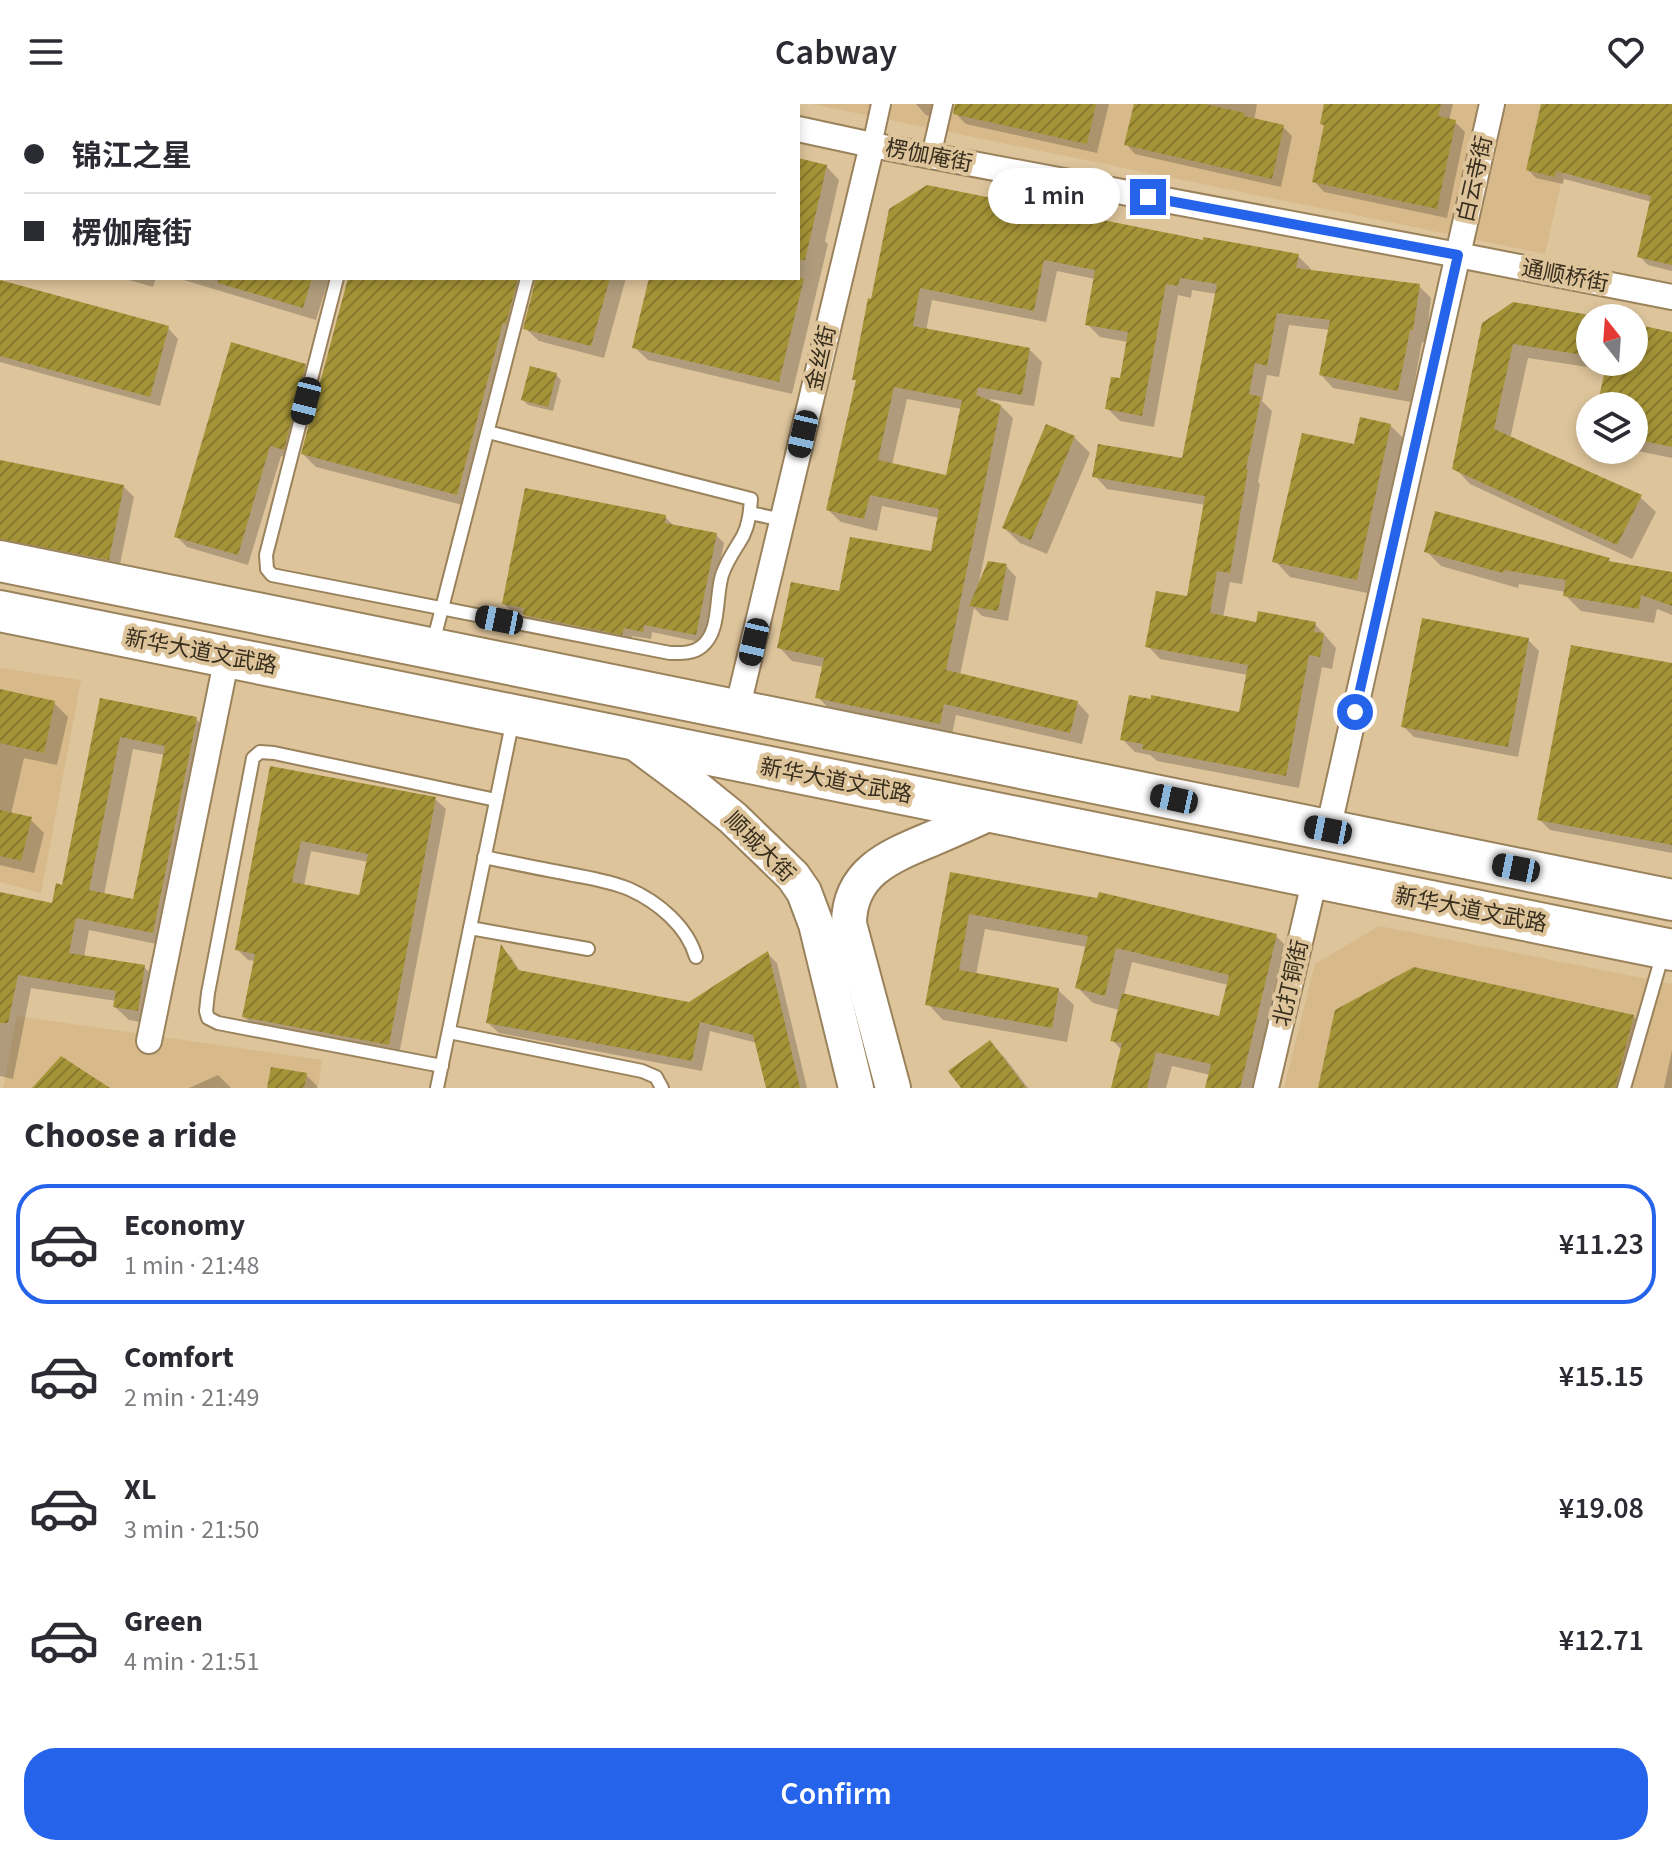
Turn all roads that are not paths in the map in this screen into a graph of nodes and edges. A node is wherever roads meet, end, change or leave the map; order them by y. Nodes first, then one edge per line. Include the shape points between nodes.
1 (881, 104) edge
2 (943, 104) edge
3 (1492, 104) edge
4 (800, 129) edge
5 (872, 145) junction
6 (931, 156) junction
7 (1458, 255) junction
8 (336, 280) edge
9 (526, 280) edge
10 (1672, 297) edge
11 (488, 432) junction
12 (750, 513) junction
13 (783, 520) junction
14 (0, 561) edge
15 (442, 609) junction
16 (0, 611) edge
17 (432, 648) junction
18 (227, 657) junction
19 (737, 710) junction
20 (513, 715) junction
21 (629, 739) junction
22 (496, 800) junction
23 (992, 812) junction
24 (1328, 830) junction
25 (484, 857) junction
26 (1315, 878) junction
27 (1672, 900) edge
28 (470, 928) junction
29 (588, 949) dead end
30 (1668, 950) edge
31 (696, 957) dead end
32 (449, 1032) junction
33 (149, 1041) dead end
34 (442, 1066) junction
35 (437, 1088) edge
36 (662, 1088) edge
37 (856, 1088) edge
38 (893, 1088) edge
39 (1266, 1088) edge
40 (1624, 1088) edge

1 - 5 street
2 - 6 street
3 - 7 street, 白云寺街
4 - 5 street, 楞伽庵街
5 - 6 street, 楞伽庵街
5 - 13 street, 金丝街
6 - 7 street, 楞伽庵街
7 - 10 street, 通顺桥街
7 - 24 street, 白云寺街
8 - 15 lane via 266,555 267,569 272,575
9 - 11 lane
11 - 12 lane via 751,499
11 - 15 lane
12 - 13 lane
12 - 15 lane via 722,577 712,634 688,653
13 - 19 street, 金丝街
14 - 17 main road
15 - 17 lane
16 - 18 main road, 新华大道文武路
17 - 19 main road
18 - 20 main road, 新华大道文武路
18 - 33 street
19 - 24 main road
20 - 21 main road, 新华大道文武路
20 - 22 lane
21 - 23 main road, 新华大道文武路
21 - 37 main road, 顺城大街 via 733,818 804,892
22 - 25 lane
22 - 34 lane via 274,753 260,752 253,758 208,993 208,1018
23 - 26 main road, 新华大道文武路
23 - 38 main road via 884,861 854,893 849,924
24 - 27 main road
25 - 28 lane
25 - 31 lane via 629,889 678,924
26 - 30 main road, 新华大道文武路
26 - 39 street, 北打铜街
28 - 29 lane
28 - 32 lane
30 - 40 lane
32 - 34 lane
32 - 36 lane via 642,1071 656,1077
34 - 35 lane

